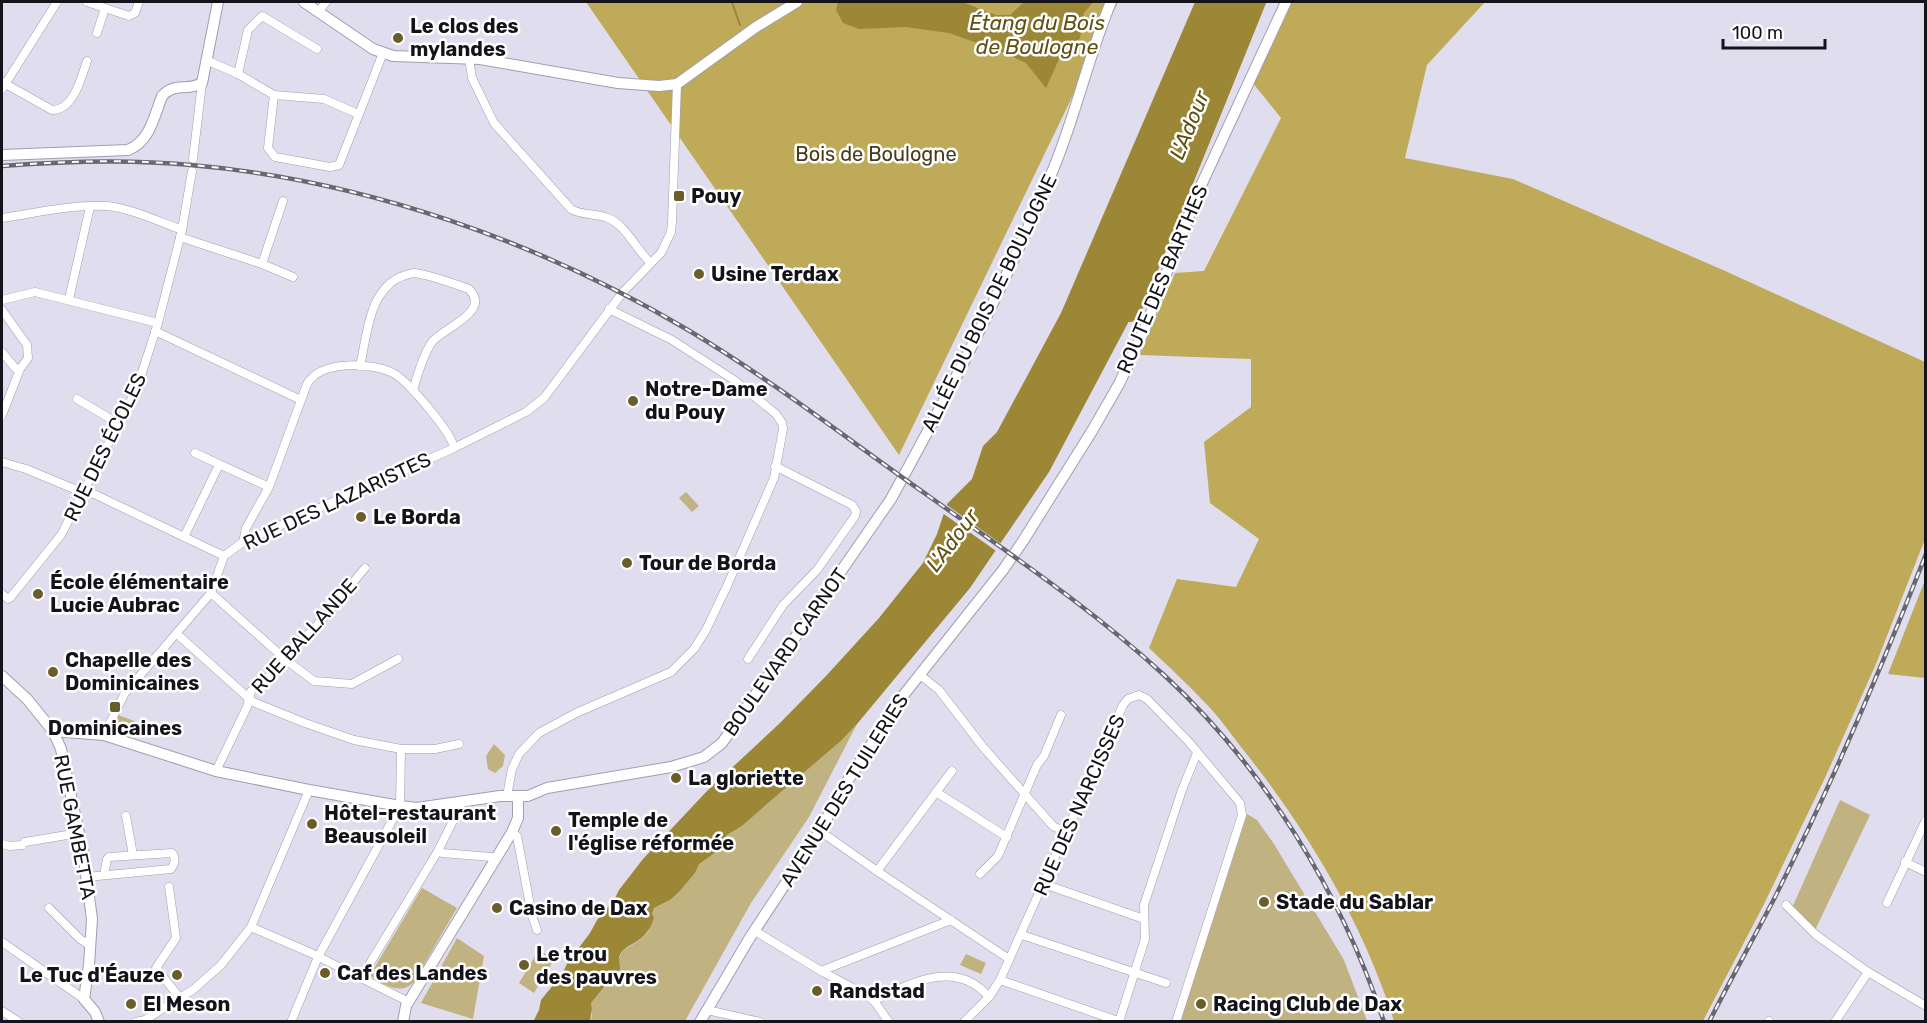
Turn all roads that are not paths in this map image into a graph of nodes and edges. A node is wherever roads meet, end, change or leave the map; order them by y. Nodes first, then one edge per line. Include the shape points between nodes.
1 (57, 2) edge
2 (87, 2) edge
3 (139, 2) edge
4 (218, 2) edge
5 (304, 2) edge
6 (326, 2) edge
7 (797, 2) edge
8 (1111, 2) edge
9 (1286, 2) edge
10 (105, 8) junction
11 (319, 12) junction
12 (97, 33) dead end
13 (316, 49) dead end
14 (383, 53) junction
15 (470, 58) junction
16 (206, 60) junction
17 (87, 61) dead end
18 (238, 74) junction
19 (202, 83) junction
20 (677, 84) junction
21 (2, 85) edge
22 (274, 95) junction
23 (358, 114) junction
24 (2, 155) edge
25 (193, 159) dead end
26 (192, 171) dead end
27 (283, 201) dead end
28 (90, 207) junction
29 (2, 218) edge
30 (181, 233) junction
31 (651, 263) junction
32 (262, 264) junction
33 (293, 277) dead end
34 (69, 299) junction
35 (2, 300) edge
36 (609, 309) junction
37 (2, 310) edge
38 (156, 327) junction
39 (2, 351) edge
40 (360, 366) junction
41 (20, 369) junction
42 (413, 390) junction
43 (77, 399) dead end
44 (302, 400) junction
45 (2, 415) edge
46 (119, 424) junction
47 (454, 448) junction
48 (195, 453) dead end
49 (2, 462) edge
50 (219, 465) junction
51 (775, 466) junction
52 (269, 487) junction
53 (84, 493) junction
54 (891, 499) joint
55 (184, 537) junction
56 (243, 542) junction
57 (224, 556) junction
58 (365, 568) dead end
59 (1003, 570) joint
60 (212, 593) junction
61 (5, 596) edge
62 (177, 634) junction
63 (285, 659) junction
64 (398, 659) dead end
65 (748, 659) dead end
66 (920, 674) junction
67 (2, 676) edge
68 (248, 699) junction
69 (1061, 715) dead end
70 (53, 731) junction
71 (104, 735) junction
72 (459, 744) dead end
73 (401, 749) junction
74 (1197, 753) junction
75 (216, 771) junction
76 (952, 771) dead end
77 (309, 790) junction
78 (936, 792) junction
79 (1025, 794) junction
80 (512, 796) junction
81 (463, 801) junction
82 (400, 806) junction
83 (126, 816) dead end
84 (1926, 820) edge
85 (820, 831) junction
86 (512, 832) junction
87 (1065, 832) junction
88 (79, 833) junction
89 (1007, 837) junction
90 (2, 844) edge
91 (438, 851) junction
92 (133, 855) junction
93 (495, 859) junction
94 (1905, 862) junction
95 (877, 871) junction
96 (1926, 872) edge
97 (980, 874) dead end
98 (104, 875) junction
99 (87, 877) junction
100 (1044, 884) junction
101 (169, 887) dead end
102 (1887, 903) dead end
103 (1786, 905) dead end
104 (49, 908) dead end
105 (1144, 919) junction
106 (951, 920) junction
107 (250, 927) junction
108 (537, 930) dead end
109 (755, 931) junction
110 (1022, 935) junction
111 (2, 944) edge
112 (91, 946) junction
113 (318, 957) junction
114 (1009, 959) junction
115 (821, 971) junction
116 (1868, 972) junction
117 (1135, 973) junction
118 (361, 978) junction
119 (1000, 980) junction
120 (1166, 983) dead end
121 (1926, 995) edge
122 (989, 997) junction
123 (180, 998) junction
124 (84, 999) junction
125 (874, 1001) junction
126 (409, 1002) junction
127 (1924, 1005) edge
128 (708, 1010) junction
129 (2, 1011) edge
130 (97, 1017) edge
131 (146, 1021) edge
132 (1120, 1021) edge
133 (19, 1022) edge
134 (136, 1022) edge
135 (291, 1022) edge
136 (403, 1022) edge
137 (409, 1022) edge
138 (700, 1022) edge
139 (760, 1022) edge
140 (890, 1022) edge
141 (964, 1022) edge
142 (1176, 1022) edge
143 (1835, 1022) edge

1 - 21 street
2 - 10 street
3 - 10 street via 135,13 129,16
4 - 16 street
5 - 11 street
6 - 11 street
7 - 20 street
8 - 54 street, ALLÉE DU BOIS DE BOULOGNE via 1068,131 1038,205 999,293
9 - 59 street, ROUTE DES BARTHES via 1198,192 1119,384
10 - 12 street
11 - 14 street
13 - 18 street via 262,16 248,30
14 - 15 street
14 - 23 street
15 - 20 street via 618,83
15 - 31 street via 470,71 481,96 505,137 571,209 617,223
16 - 18 street
16 - 19 street
17 - 21 street via 76,89 65,106 57,110
18 - 22 street
19 - 24 street via 167,91 144,139 129,150
19 - 25 street
20 - 31 street via 671,232
22 - 23 street via 324,99
22 - 23 street via 268,148 275,157 330,167 339,165
26 - 30 street, RUE DES ÉCOLES
27 - 32 street
28 - 29 street
28 - 30 street via 120,209
28 - 34 street
30 - 32 street
30 - 38 street, RUE DES ÉCOLES
31 - 36 street
32 - 33 street
34 - 35 street via 35,292
34 - 38 street
36 - 47 street, RUE DES LAZARISTES via 544,398 513,420
36 - 51 street via 672,340 734,380 776,414 783,429
37 - 41 street via 27,345 28,358
38 - 44 street
38 - 46 street, RUE DES ÉCOLES via 137,388
39 - 41 street
40 - 42 street via 395,374
40 - 42 street via 373,308 394,280 415,273 469,289 475,299 470,314 429,347
40 - 44 street via 336,367 315,374
41 - 45 street
42 - 47 street via 451,438
43 - 46 street
44 - 52 street
46 - 53 street, RUE DES ÉCOLES
47 - 56 street, RUE DES LAZARISTES
48 - 50 street
49 - 53 street
50 - 52 street
50 - 55 street
51 - 65 street via 852,505 856,511 817,570 783,605
51 - 80 street via 774,478 727,586 694,649 671,672 576,713 539,734 519,754 512,769
52 - 56 street via 246,528
53 - 55 street via 94,494
53 - 61 street, RUE DES ÉCOLES via 61,535 10,598
54 - 80 street, BOULEVARD CARNOT via 722,743 704,757 671,766
55 - 57 street
56 - 57 street, RUE DES LAZARISTES
57 - 60 street, RUE DES LAZARISTES
58 - 63 street, RUE BALLANDE
59 - 66 street, AVENUE DES TUILERIES
60 - 62 street, RUE DES LAZARISTES
60 - 63 street
62 - 68 street
62 - 71 street, RUE DES LAZARISTES via 125,693
63 - 64 street via 314,681 345,684 357,682
63 - 68 street, RUE BALLANDE via 278,671 251,691
66 - 79 street via 939,690
66 - 85 street, AVENUE DES TUILERIES via 860,761
67 - 70 street, RUE GAMBETTA
68 - 73 street via 354,740
68 - 75 street, RUE BALLANDE
69 - 79 street
70 - 71 street, BOULEVARD CARNOT
70 - 88 street, RUE GAMBETTA via 62,749
71 - 75 street, BOULEVARD CARNOT
72 - 73 street
73 - 82 street
74 - 87 street, RUE DES NARCISSES via 1147,699 1128,699
74 - 105 street via 1144,905
74 - 142 street via 1240,803 1242,815
75 - 77 street, BOULEVARD CARNOT
76 - 78 street
77 - 82 street, BOULEVARD CARNOT
77 - 107 street
78 - 89 street
78 - 95 street
79 - 87 street via 1053,826
79 - 89 street
80 - 81 street, BOULEVARD CARNOT
80 - 86 street via 518,818
81 - 82 street, BOULEVARD CARNOT via 417,808
81 - 91 street
82 - 113 street
83 - 92 street
84 - 94 street
85 - 95 street
85 - 109 street, AVENUE DES TUILERIES
86 - 93 street
86 - 108 street via 517,836
87 - 100 street, RUE DES NARCISSES
88 - 90 street via 10,846
88 - 99 street, RUE GAMBETTA
89 - 97 street via 998,856
91 - 93 street
91 - 118 street
92 - 98 street via 109,857
92 - 98 street via 172,853 174,863 171,869
93 - 126 street
94 - 96 street
94 - 102 street
95 - 106 street
98 - 99 street
99 - 112 street, RUE GAMBETTA
100 - 105 street
100 - 110 street, RUE DES NARCISSES
101 - 123 street via 176,938 156,968
103 - 116 street via 1816,935
104 - 112 street
105 - 117 street via 1145,939
106 - 114 street
106 - 115 street
107 - 113 street
107 - 123 street via 222,965
109 - 115 street
109 - 128 street, AVENUE DES TUILERIES
110 - 114 street, RUE DES NARCISSES
110 - 117 street
111 - 124 street
112 - 124 street, RUE GAMBETTA
113 - 118 street
113 - 135 street
114 - 119 street, RUE DES NARCISSES
115 - 125 street
116 - 127 street
116 - 143 street
117 - 120 street
117 - 132 street
118 - 126 street
119 - 122 street, RUE DES NARCISSES
119 - 132 street
121 - 127 street
122 - 125 street via 966,979 939,975
122 - 141 street, RUE DES NARCISSES
123 - 131 street
124 - 130 street
125 - 140 street
126 - 136 street
126 - 137 street
128 - 138 street, AVENUE DES TUILERIES
128 - 139 street
129 - 133 street
131 - 134 street

